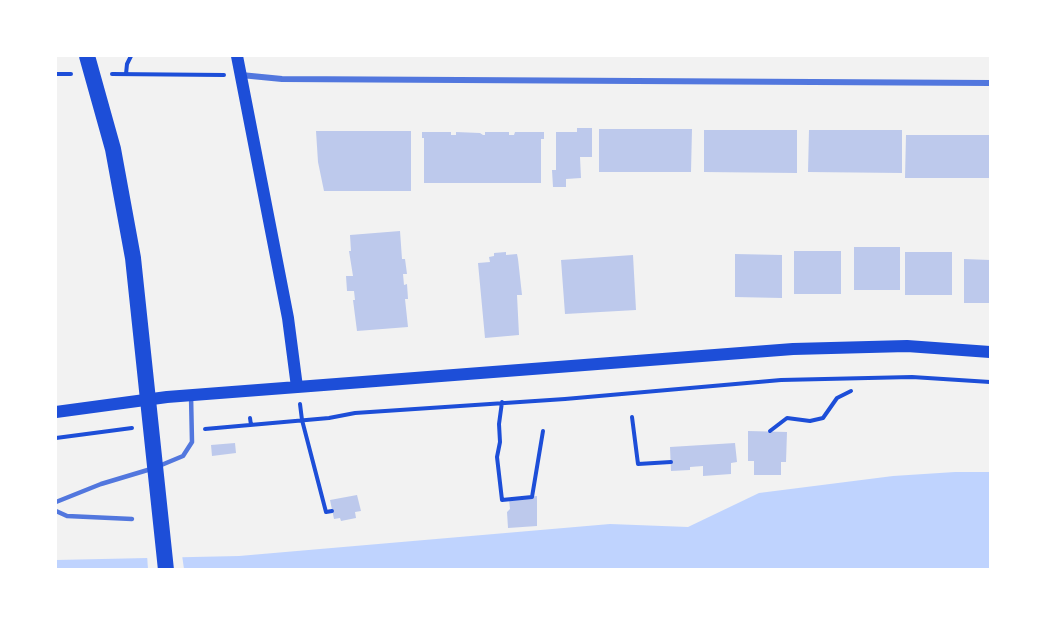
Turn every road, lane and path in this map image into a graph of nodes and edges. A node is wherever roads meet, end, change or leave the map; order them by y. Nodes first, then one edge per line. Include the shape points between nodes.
1 (131, 56) edge
2 (237, 56) edge
3 (86, 64) edge
4 (56, 74) edge
5 (126, 74) junction
6 (208, 75) dead end
7 (240, 75) junction
8 (100, 80) junction
9 (990, 83) edge
10 (990, 352) edge
11 (990, 382) edge
12 (297, 387) junction
13 (851, 391) dead end
14 (191, 395) junction
15 (502, 402) junction
16 (339, 408) dead end
17 (56, 412) edge
18 (342, 415) junction
19 (632, 417) dead end
20 (250, 418) dead end
21 (302, 420) junction
22 (251, 425) junction
23 (137, 427) dead end
24 (208, 429) dead end
25 (543, 431) dead end
26 (770, 431) dead end
27 (56, 438) edge
28 (670, 462) dead end
29 (56, 502) edge
30 (56, 511) edge
31 (332, 511) dead end
32 (132, 519) dead end
33 (166, 570) edge

1 - 5 path
2 - 7 main road
3 - 4 path
3 - 8 highway
5 - 6 path
5 - 8 path
7 - 9 street via 282,79
7 - 12 main road via 288,318
8 - 33 highway via 133,258
10 - 12 main road via 907,346 828,347
11 - 15 path via 912,376 782,380
12 - 14 main road
13 - 26 path via 837,398 822,418 787,418
14 - 17 main road
14 - 29 lane via 192,442 183,456
15 - 18 path
15 - 25 path via 496,457 502,500 532,497
16 - 18 path
18 - 21 path
19 - 28 path via 638,464
20 - 22 path
21 - 22 path
21 - 31 path via 326,512
22 - 24 path
23 - 27 path
30 - 32 lane via 67,516

